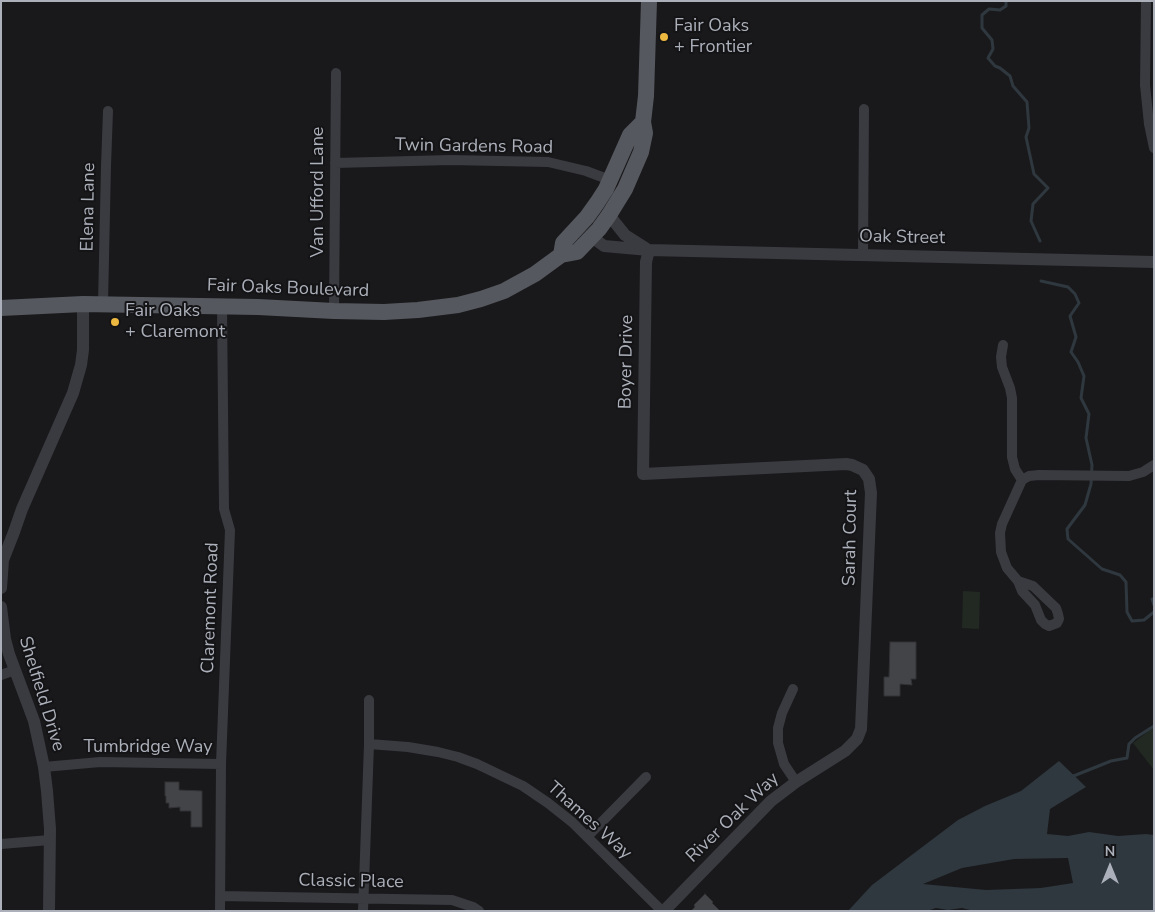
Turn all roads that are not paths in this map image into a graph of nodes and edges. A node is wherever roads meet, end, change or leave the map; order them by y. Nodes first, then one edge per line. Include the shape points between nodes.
1 (649, 1) edge
2 (1146, 1) edge
3 (336, 73) dead end
4 (864, 109) dead end
5 (108, 111) dead end
6 (643, 122) junction
7 (1154, 148) edge
8 (335, 163) junction
9 (607, 186) junction
10 (609, 216) junction
11 (592, 237) junction
12 (649, 250) junction
13 (561, 255) junction
14 (863, 255) junction
15 (1154, 262) edge
16 (83, 304) junction
17 (103, 304) junction
18 (222, 306) junction
19 (1, 308) edge
20 (334, 311) junction
21 (1002, 345) dead end
22 (1153, 469) edge
23 (643, 474) joint
24 (1022, 480) junction
25 (1018, 581) junction
26 (1, 588) edge
27 (1, 607) edge
28 (15, 670) junction
29 (1, 675) edge
30 (793, 689) dead end
31 (369, 700) dead end
32 (857, 739) joint
33 (369, 744) junction
34 (221, 764) junction
35 (44, 766) junction
36 (646, 777) dead end
37 (796, 782) junction
38 (587, 837) junction
39 (50, 840) junction
40 (1, 844) edge
41 (220, 896) junction
42 (364, 899) junction
43 (49, 911) edge
44 (220, 911) edge
45 (364, 911) edge
46 (479, 911) edge
47 (662, 911) edge

1 - 6 main road, Fair Oaks Boulevard
2 - 7 street via 1145,85
3 - 8 street, Van Ufford Lane
4 - 14 street
5 - 17 street, Elena Lane
6 - 9 main road, Fair Oaks Boulevard via 630,136
6 - 10 main road, Fair Oaks Boulevard via 645,133 641,152
8 - 9 street, Twin Gardens Road via 548,162 586,171
8 - 20 street, Van Ufford Lane
9 - 11 main road via 606,204 597,217
9 - 13 main road, Fair Oaks Boulevard via 587,217 563,243
10 - 11 main road, Fair Oaks Boulevard
10 - 12 street via 625,235
11 - 12 street via 604,246
11 - 13 main road, Fair Oaks Boulevard via 577,252
12 - 14 street, Oak Street
12 - 23 street, Boyer Drive via 646,262
13 - 20 main road, Fair Oaks Boulevard via 536,274 504,291 458,305 384,312
14 - 15 street, Oak Street
16 - 17 main road, Fair Oaks Boulevard
16 - 19 main road, Fair Oaks Boulevard
16 - 26 street via 83,350 73,393 3,560
17 - 18 main road, Fair Oaks Boulevard
18 - 20 main road, Fair Oaks Boulevard
18 - 34 street, Claremont Road via 224,509 230,530
21 - 24 street via 1002,367 1012,398 1012,456
22 - 24 street via 1129,476 1039,475
23 - 32 street, Sarah Court via 838,463 858,467 866,474 871,485 871,513 862,729
24 - 25 street via 1000,533 1001,552 1007,568
25 - 25 street via 1044,624 1058,623 1056,608 1033,586
27 - 28 street, Shelfield Drive via 5,639
28 - 29 street
28 - 35 street, Shelfield Drive via 34,721
30 - 37 street via 782,713 778,743 784,764
31 - 33 street
32 - 37 street, River Oak Way via 845,751
33 - 38 street, Thames Way via 438,752 477,764 523,786
33 - 42 street
34 - 35 street, Tumbridge Way via 100,762
34 - 41 street, Claremont Road
35 - 39 street, Shelfield Drive
36 - 38 street
37 - 47 street, River Oak Way via 771,801
38 - 47 street, Thames Way
39 - 40 street
39 - 43 street, Shelfield Drive
41 - 42 street, Classic Place
41 - 44 street, Claremont Road
42 - 45 street
42 - 46 street, Classic Place via 452,900

